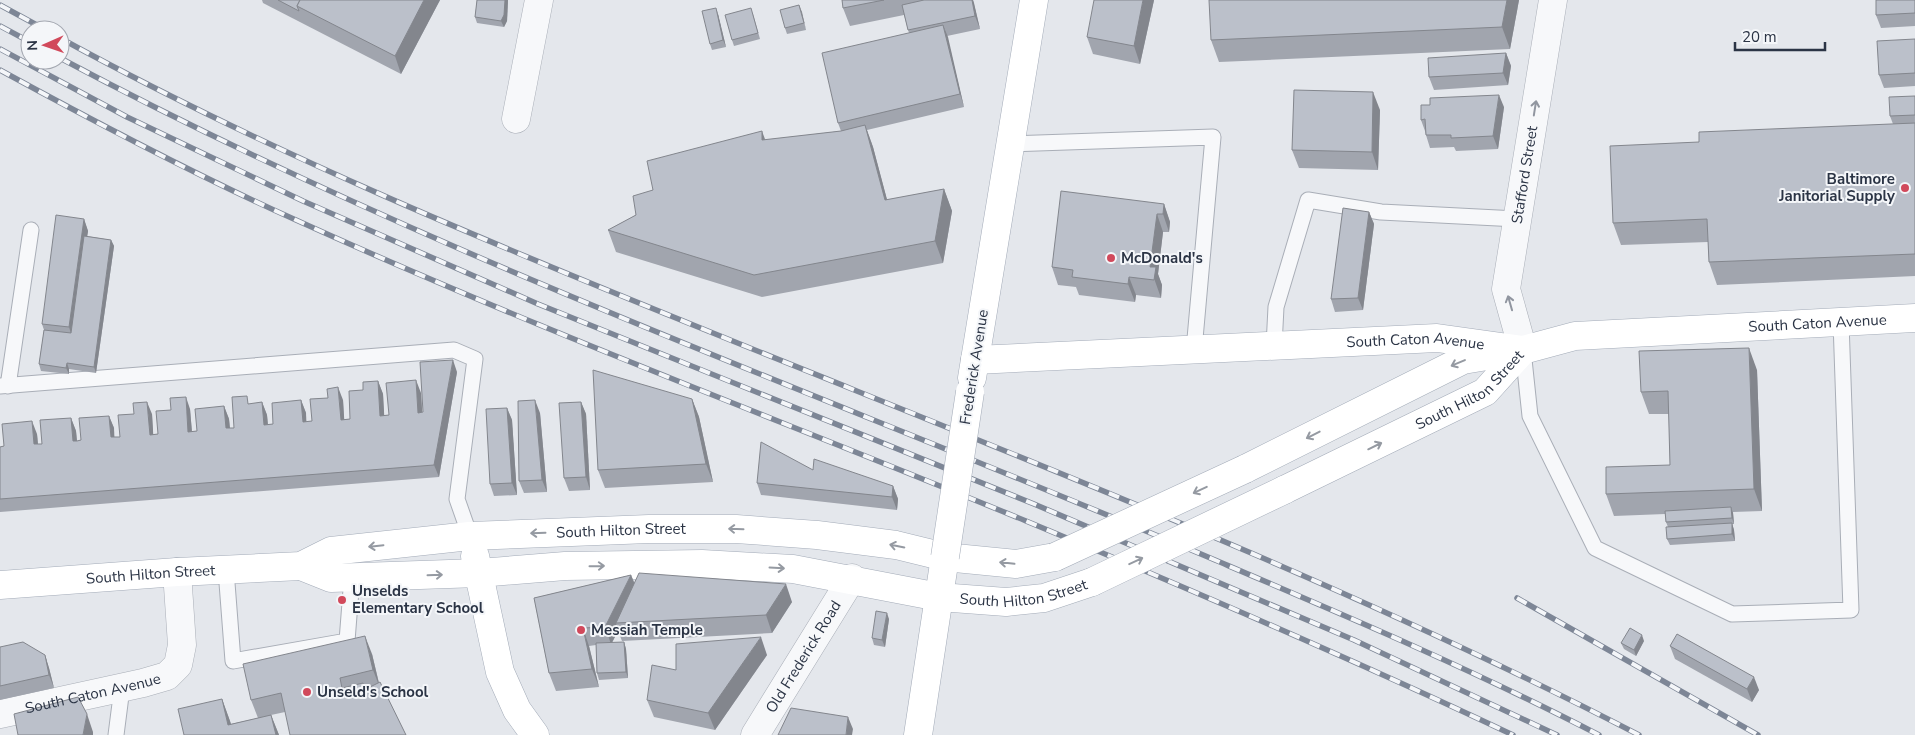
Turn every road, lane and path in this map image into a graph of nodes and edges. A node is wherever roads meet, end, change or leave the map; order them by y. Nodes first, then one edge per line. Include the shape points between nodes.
1 (539, 0) edge
2 (1034, 0) edge
3 (1553, 0) edge
4 (516, 120) dead end
5 (1011, 144) junction
6 (1517, 219) junction
7 (31, 230) dead end
8 (1915, 318) edge
9 (1842, 322) junction
10 (1274, 346) junction
11 (1194, 350) junction
12 (1523, 350) junction
13 (975, 360) junction
14 (4, 386) edge
15 (470, 536) junction
16 (945, 557) junction
17 (302, 566) junction
18 (226, 570) junction
19 (177, 572) junction
20 (479, 573) junction
21 (352, 578) junction
22 (852, 578) junction
23 (0, 585) edge
24 (939, 597) junction
25 (122, 688) junction
26 (0, 714) edge
27 (116, 735) edge
28 (535, 735) edge
29 (755, 735) edge
30 (918, 735) edge

1 - 4 street
2 - 5 main road, Frederick Avenue
6 -> 3 street, Stafford Street
5 - 11 lane via 1212,137
5 - 13 main road, Frederick Avenue
6 - 10 lane via 1381,212 1308,200 1276,307
12 -> 6 street, Stafford Street via 1506,289
7 - 14 lane
8 - 9 main road, South Caton Avenue
9 - 12 main road, South Caton Avenue via 1575,336
9 - 12 lane via 1851,610 1732,614 1595,548 1530,416
10 - 11 main road, South Caton Avenue
10 - 12 main road, South Caton Avenue via 1437,338
11 - 13 main road, South Caton Avenue
12 -> 16 main road, South Hilton Street, bridge via 1463,360 1245,470 1055,557 1016,564
24 -> 12 main road, South Hilton Street, bridge via 1006,602 1044,598 1092,582 1485,392
13 - 16 main road, Frederick Avenue, bridge
14 - 15 lane via 454,350 475,359 457,499
16 -> 15 main road, South Hilton Street via 886,544 736,528
15 -> 17 main road, South Hilton Street via 331,551
15 - 20 main road
16 - 24 main road, Frederick Avenue
17 - 18 main road, South Hilton Street
17 - 21 main road, South Hilton Street via 332,578
18 - 19 main road, South Hilton Street
18 - 21 lane via 232,661 347,641
19 - 23 main road, South Hilton Street
19 - 25 street, South Caton Avenue via 182,645 178,665 167,676
21 -> 20 main road, South Hilton Street
20 -> 22 main road, South Hilton Street via 565,566 702,564 793,569
20 - 28 main road via 500,672 517,710
22 - 24 main road, South Hilton Street
22 - 29 street, Old Frederick Road
24 - 30 main road, Frederick Avenue
25 - 26 street, South Caton Avenue
25 - 27 lane

